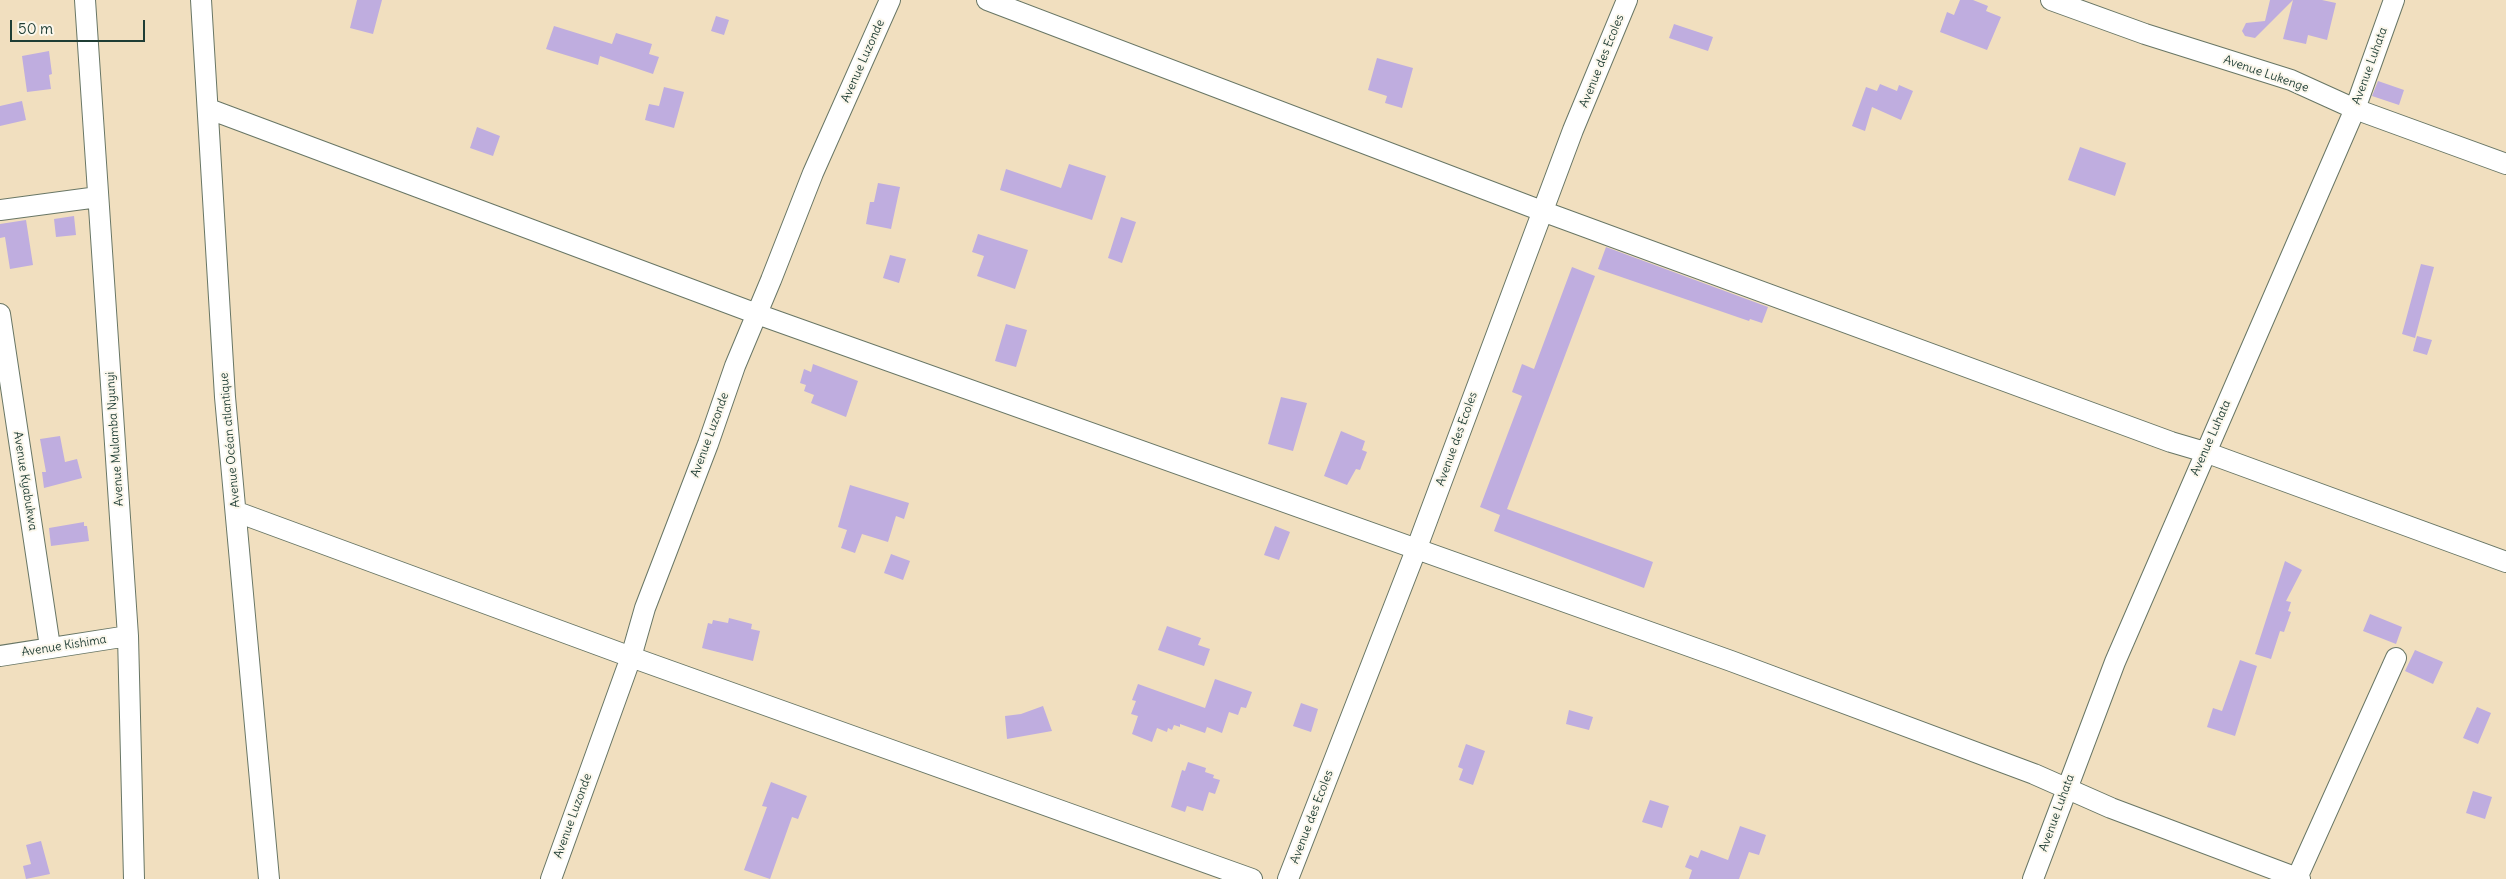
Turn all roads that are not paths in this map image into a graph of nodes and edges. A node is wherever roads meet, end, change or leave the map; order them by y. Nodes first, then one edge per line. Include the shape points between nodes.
1 (85, 0) edge
2 (201, 0) edge
3 (890, 0) edge
4 (986, 0) edge
5 (1627, 0) edge
6 (2051, 0) edge
7 (2394, 0) edge
8 (209, 109) junction
9 (2355, 109) junction
10 (2506, 164) edge
11 (98, 197) junction
12 (0, 210) edge
13 (1542, 211) junction
14 (0, 314) edge
15 (757, 314) junction
16 (2205, 452) junction
17 (237, 512) junction
18 (1416, 550) junction
19 (2506, 562) edge
20 (128, 636) junction
21 (50, 647) junction
22 (0, 656) edge
23 (631, 656) junction
24 (2396, 658) dead end
25 (2066, 789) junction
26 (2298, 878) edge
27 (134, 879) edge
28 (269, 879) edge
29 (551, 879) edge
30 (1252, 879) edge
31 (1288, 879) edge
32 (2033, 879) edge

1 - 11 street, Avenue Mulamba Nyunyi
2 - 8 street, Avenue Océan atlantique
3 - 15 street, Avenue Luzonde via 812,173
4 - 13 street
5 - 13 street, Avenue des Ecoles
6 - 9 street, Avenue Lukenge via 2290,80
7 - 9 street, Avenue Luhata
8 - 15 street
8 - 17 street, Avenue Océan atlantique via 225,397
9 - 10 street, Avenue Lukenge
9 - 16 street, Avenue Luhata
11 - 12 street
11 - 20 street, Avenue Mulamba Nyunyi
13 - 16 street
13 - 18 street, Avenue des Ecoles
14 - 21 street, Avenue Kyabukwa
15 - 18 street
15 - 23 street, Avenue Luzonde via 654,583
16 - 19 street
16 - 25 street, Avenue Luhata via 2115,662
17 - 23 street
17 - 28 street, Avenue Océan atlantique
18 - 25 street via 1731,661 2034,774
18 - 31 street, Avenue des Ecoles
20 - 21 street, Avenue Kishima
20 - 27 street, Avenue Mulamba Nyunyi
21 - 22 street, Avenue Kishima
23 - 29 street, Avenue Luzonde
23 - 30 street
24 - 26 street
25 - 26 street
25 - 32 street, Avenue Luhata

